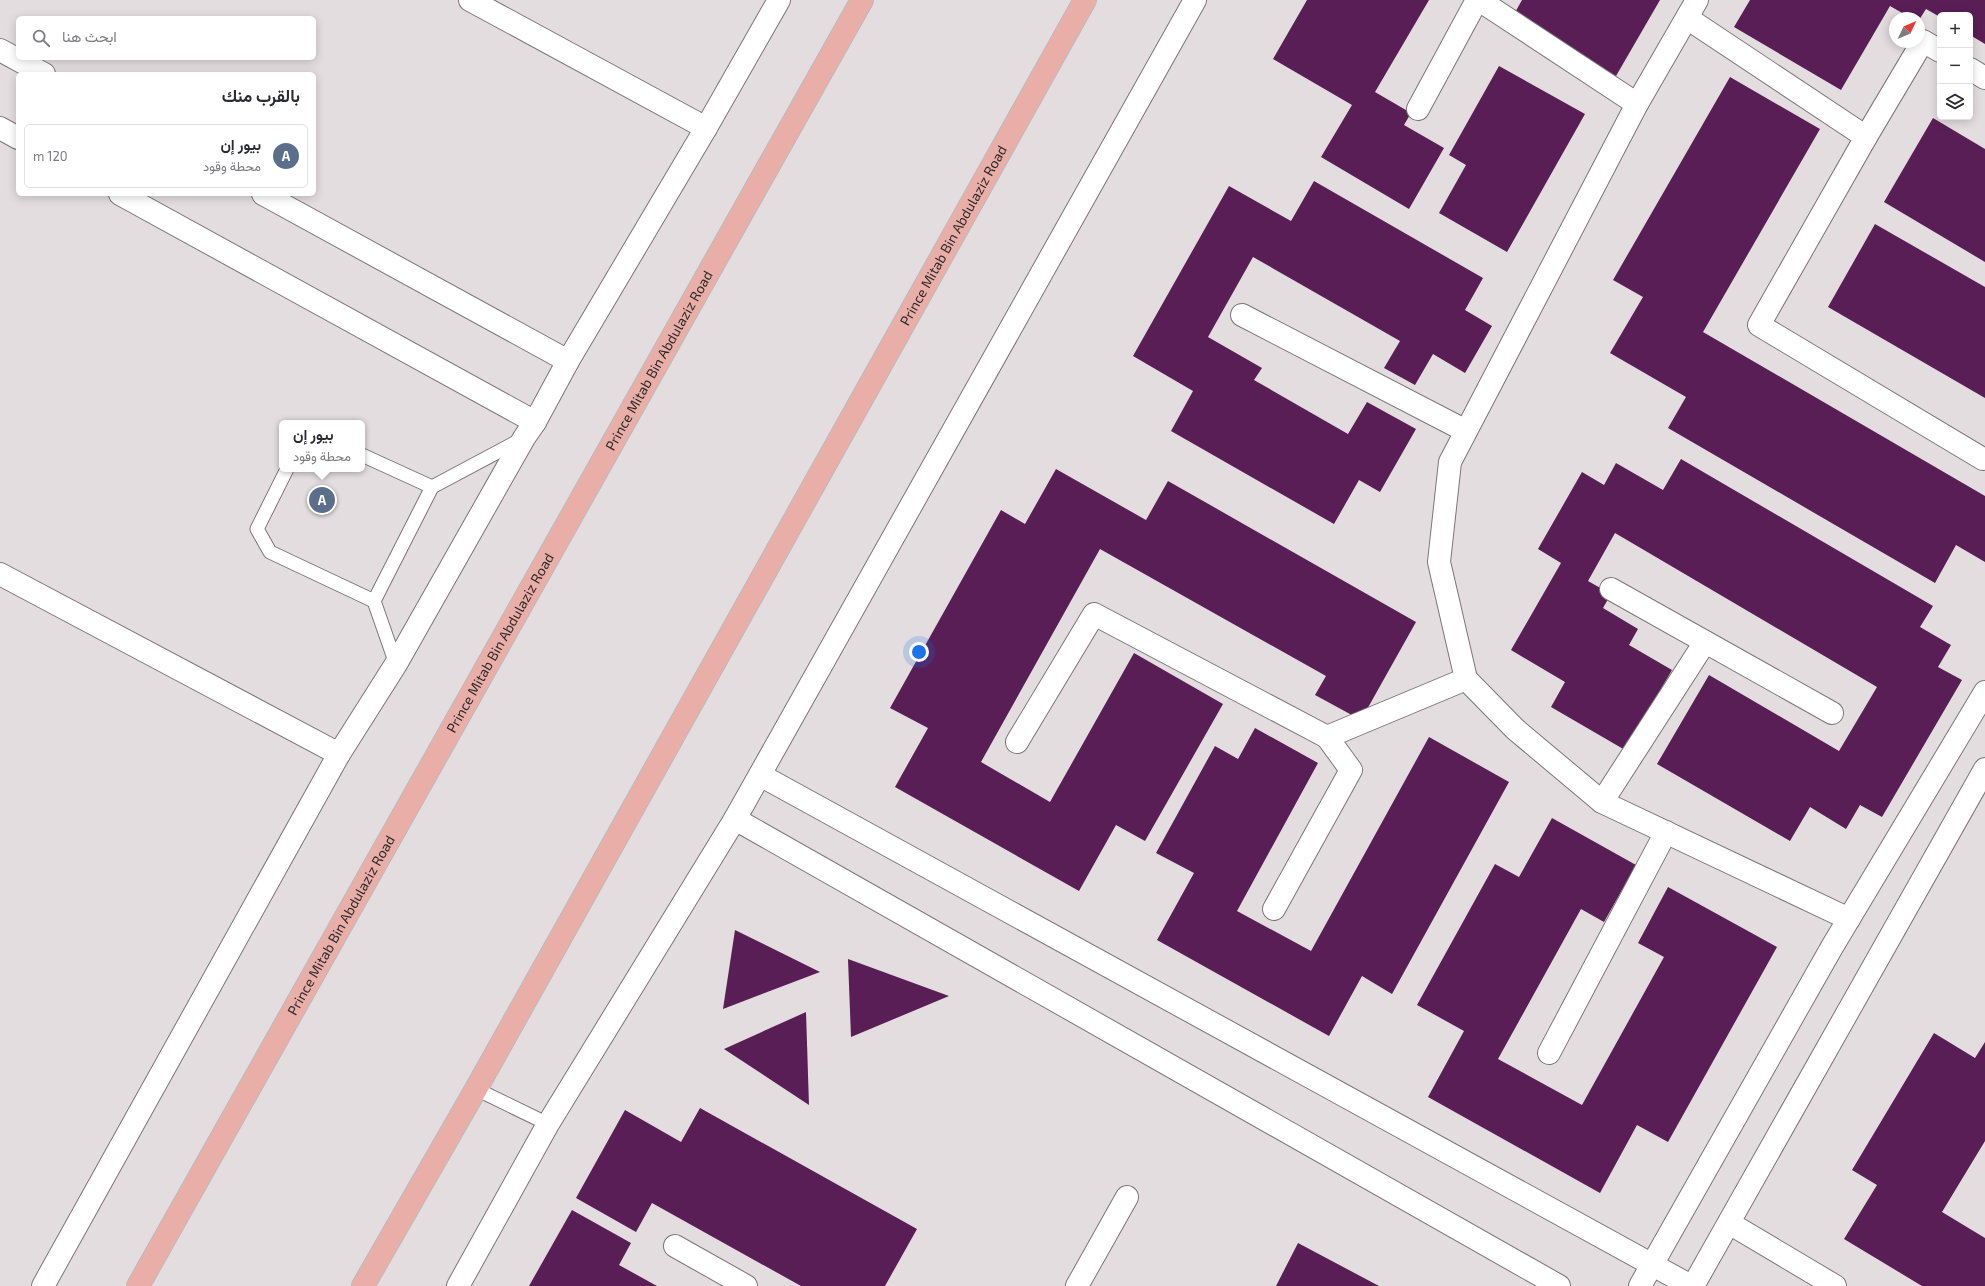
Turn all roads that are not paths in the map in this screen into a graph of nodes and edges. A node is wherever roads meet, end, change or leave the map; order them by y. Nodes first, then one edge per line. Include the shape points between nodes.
1 (470, 0) edge
2 (779, 0) edge
3 (862, 0) edge
4 (1085, 0) edge
5 (1195, 0) edge
6 (1478, 0) edge
7 (1692, 9) edge
8 (1937, 49) edge
9 (0, 50) edge
10 (16, 59) edge
11 (18, 60) edge
12 (1973, 71) edge
13 (40, 72) edge
14 (1985, 78) edge
15 (1637, 104) junction
16 (1418, 109) dead end
17 (0, 128) edge
18 (706, 128) junction
19 (16, 137) edge
20 (1866, 137) junction
21 (123, 196) edge
22 (267, 196) edge
23 (1242, 314) dead end
24 (568, 361) junction
25 (529, 430) junction
26 (1466, 431) junction
27 (365, 455) edge
28 (1983, 459) dead end
29 (286, 472) edge
30 (432, 487) junction
31 (0, 575) edge
32 (1611, 588) dead end
33 (374, 601) junction
34 (1705, 642) junction
35 (396, 664) junction
36 (1466, 679) junction
37 (1985, 692) edge
38 (1832, 713) dead end
39 (1327, 737) junction
40 (1017, 742) dead end
41 (339, 754) junction
42 (1985, 769) edge
43 (760, 775) junction
44 (1602, 802) junction
45 (735, 819) junction
46 (1666, 832) junction
47 (1274, 909) dead end
48 (1849, 919) junction
49 (1548, 1053) dead end
50 (476, 1089) junction
51 (548, 1124) junction
52 (1127, 1197) dead end
53 (1729, 1223) junction
54 (675, 1246) dead end
55 (1653, 1265) junction
56 (43, 1286) edge
57 (138, 1286) edge
58 (363, 1286) edge
59 (458, 1286) edge
60 (746, 1286) edge
61 (1077, 1286) edge
62 (1559, 1286) edge
63 (1640, 1286) edge
64 (1692, 1286) edge
65 (1835, 1286) edge

1 - 18 street
2 - 18 street
3 - 57 main road, Prince Mitab Bin Abdulaziz Road
4 - 50 main road, Prince Mitab Bin Abdulaziz Road
5 - 43 street
6 - 15 street
6 - 16 street
7 - 15 street
7 - 20 street
8 - 20 street via 1923,41
9 - 10 street
11 - 13 street
12 - 14 street
15 - 26 street
17 - 19 street
18 - 24 street
20 - 28 street via 1759,325
21 - 25 street
22 - 24 street
23 - 26 street
24 - 25 street
25 - 30 lane
25 - 35 street
26 - 36 street via 1450,462 1439,562
27 - 30 lane
29 - 33 lane via 257,529 270,552
30 - 33 lane
31 - 41 street
32 - 34 street
33 - 35 lane
34 - 38 street
34 - 44 street
35 - 41 street
36 - 39 street
36 - 44 street via 1515,729
37 - 48 street
39 - 40 street via 1094,614
39 - 47 street via 1351,770
41 - 56 street
42 - 53 street
43 - 45 street
43 - 55 street
44 - 46 street
45 - 51 street
45 - 62 street
46 - 48 street
46 - 49 street
48 - 55 street
50 - 51 lane
50 - 58 main road, Prince Mitab Bin Abdulaziz Road
51 - 59 street
52 - 61 street
53 - 64 street
53 - 65 street
54 - 60 street
55 - 63 street
55 - 64 street

